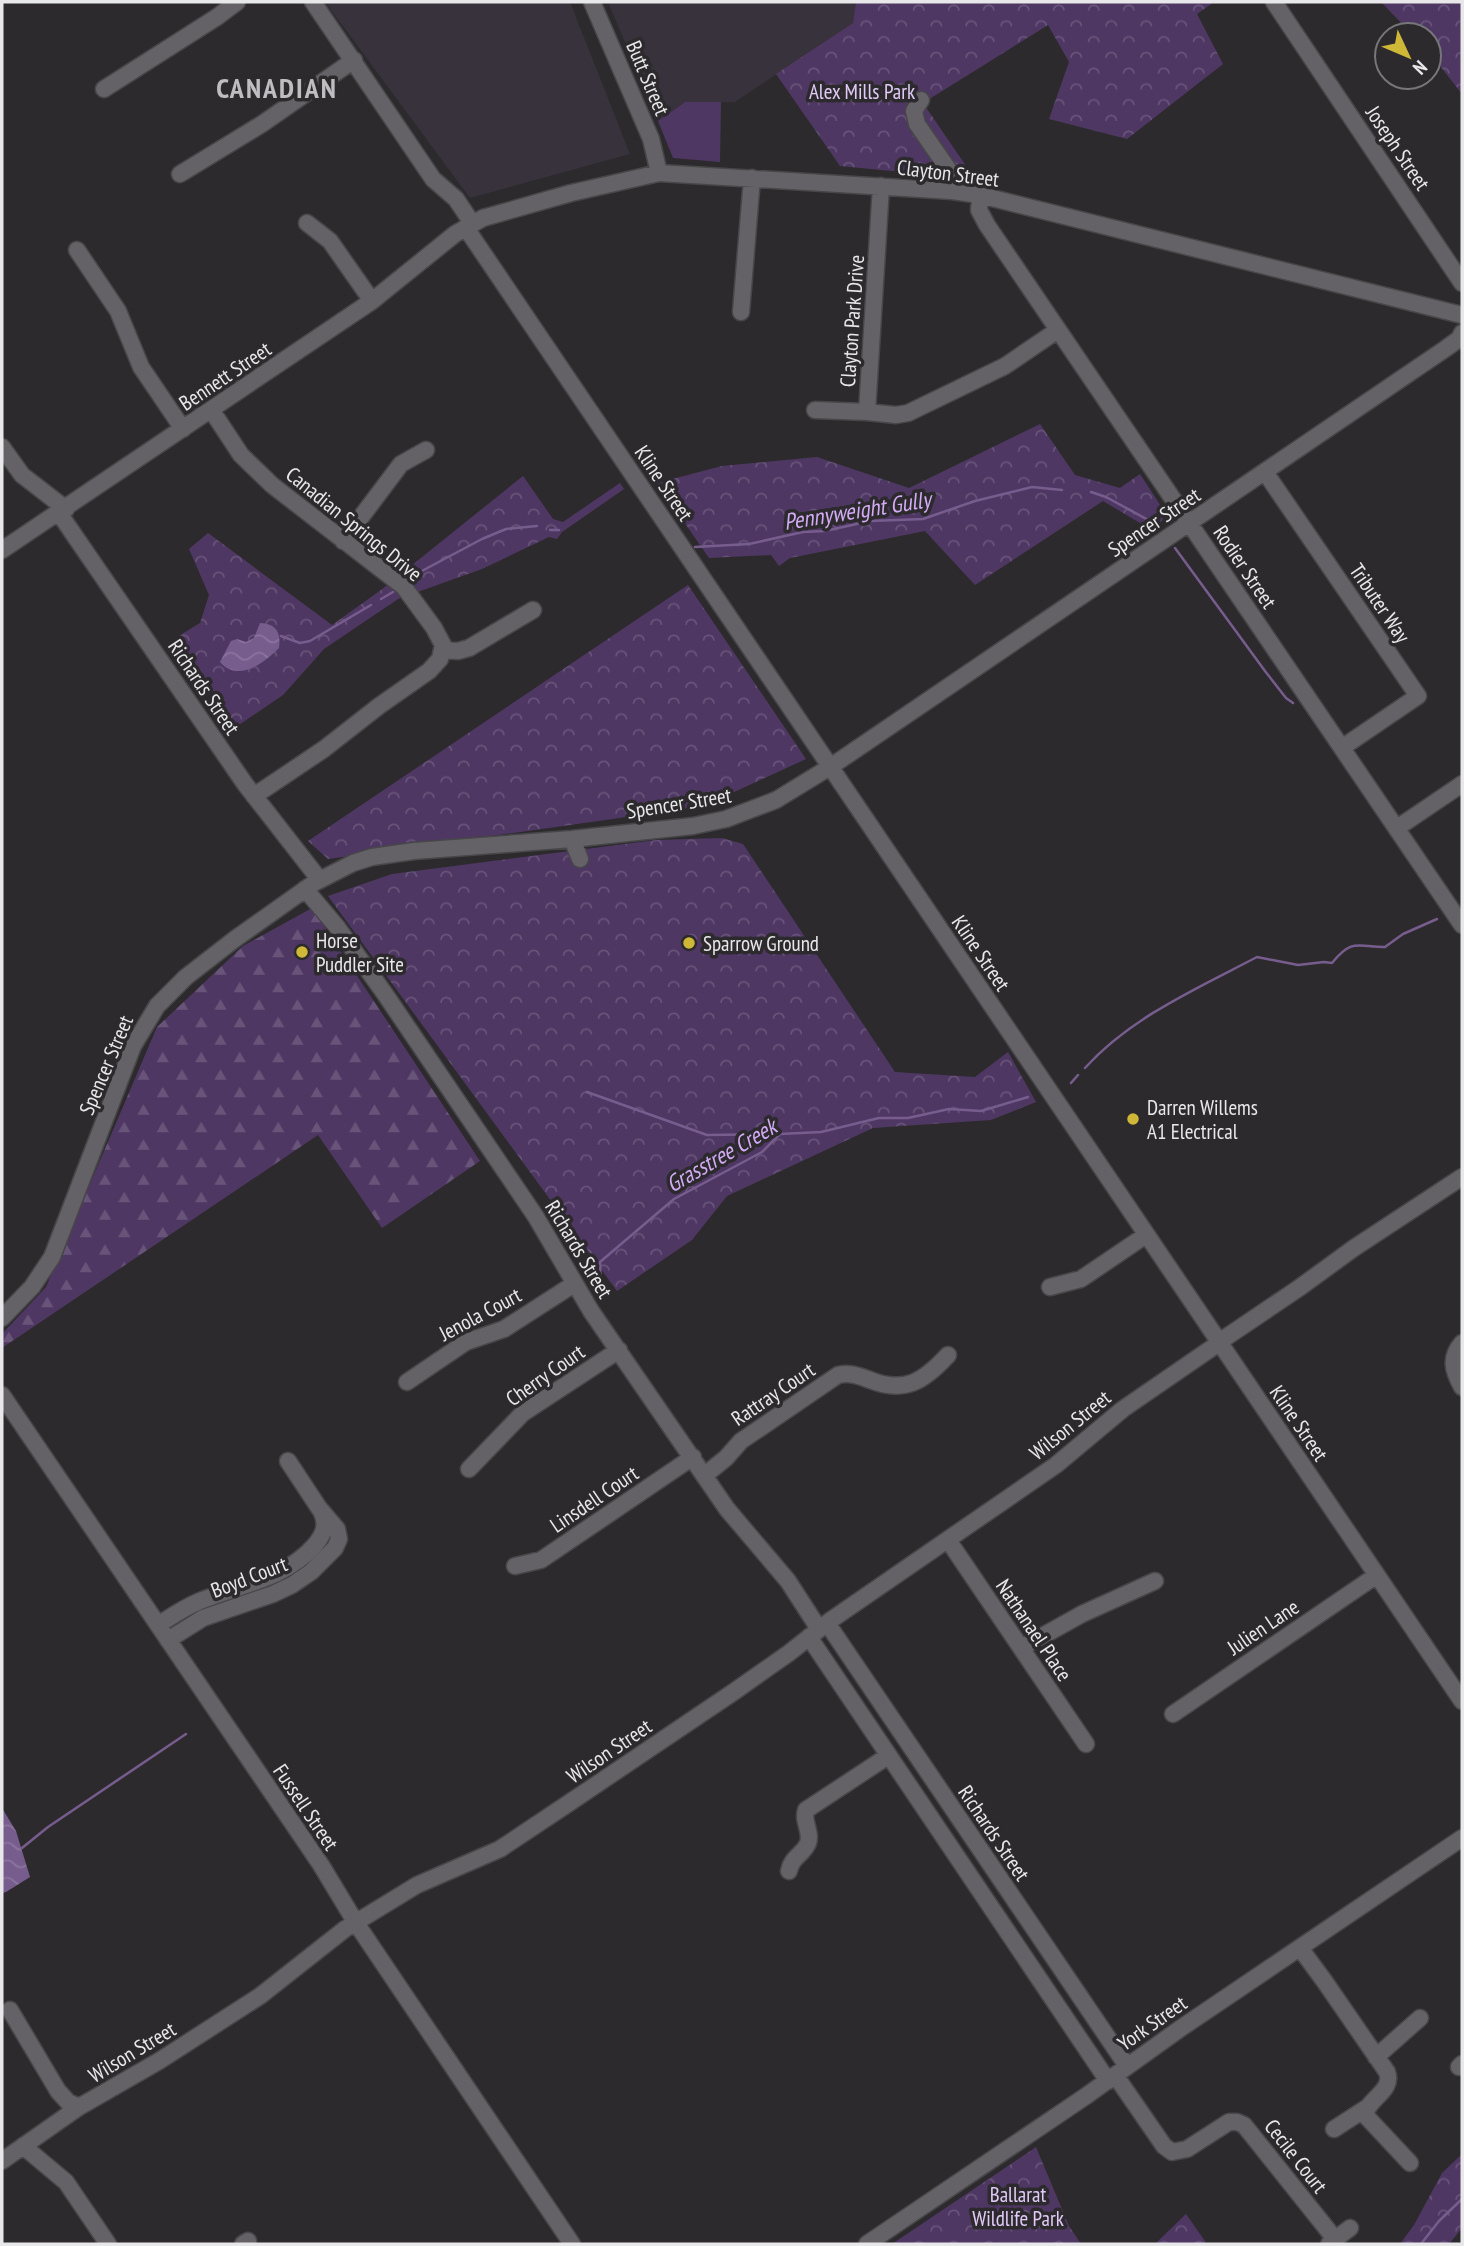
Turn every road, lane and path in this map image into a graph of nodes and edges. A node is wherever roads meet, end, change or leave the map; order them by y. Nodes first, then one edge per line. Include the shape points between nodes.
1 (237, 2) edge
2 (313, 2) edge
3 (592, 2) edge
4 (1274, 2) edge
5 (354, 60) junction
6 (104, 89) dead end
7 (921, 100) dead end
8 (659, 173) junction
9 (180, 174) dead end
10 (751, 178) junction
11 (881, 186) junction
12 (964, 192) junction
13 (980, 195) junction
14 (307, 223) dead end
15 (469, 225) junction
16 (77, 250) dead end
17 (1462, 283) edge
18 (372, 301) junction
19 (741, 312) dead end
20 (1462, 315) edge
21 (1058, 330) junction
22 (1462, 333) edge
23 (815, 410) dead end
24 (212, 411) junction
25 (867, 412) junction
26 (183, 429) junction
27 (2, 447) edge
28 (426, 450) dead end
29 (1265, 472) junction
30 (63, 511) junction
31 (1190, 523) junction
32 (343, 541) junction
33 (2, 550) edge
34 (533, 610) dead end
35 (443, 650) junction
36 (1349, 743) junction
37 (830, 767) junction
38 (1462, 784) edge
39 (254, 796) junction
40 (1397, 828) junction
41 (572, 839) junction
42 (580, 859) dead end
43 (319, 879) junction
44 (305, 890) junction
45 (1462, 925) edge
46 (1462, 1177) edge
47 (1146, 1235) junction
48 (574, 1284) junction
49 (1050, 1287) dead end
50 (2, 1318) edge
51 (1219, 1343) junction
52 (1462, 1343) edge
53 (618, 1350) junction
54 (948, 1355) dead end
55 (407, 1382) dead end
56 (1462, 1387) edge
57 (2, 1395) edge
58 (693, 1457) junction
59 (288, 1461) dead end
60 (470, 1469) dead end
61 (705, 1475) junction
62 (320, 1509) junction
63 (948, 1539) junction
64 (515, 1566) dead end
65 (1377, 1575) junction
66 (1156, 1581) dead end
67 (158, 1625) junction
68 (818, 1630) junction
69 (168, 1640) junction
70 (1021, 1648) junction
71 (1462, 1701) edge
72 (1172, 1714) dead end
73 (1086, 1744) dead end
74 (888, 1756) junction
75 (1462, 1838) edge
76 (789, 1871) dead end
77 (356, 1923) junction
78 (1302, 1946) junction
79 (10, 2010) dead end
80 (1420, 2018) dead end
81 (1376, 2057) junction
82 (1117, 2074) junction
83 (79, 2107) junction
84 (1368, 2107) junction
85 (1334, 2129) dead end
86 (23, 2146) junction
87 (1178, 2152) joint
88 (2, 2161) edge
89 (1409, 2163) dead end
90 (1350, 2228) dead end
91 (1332, 2242) edge
92 (108, 2244) edge
93 (572, 2244) edge
94 (867, 2244) edge

1 - 6 street
2 - 5 street, Kline Street
3 - 8 street, Butt Street via 651,139
4 - 17 street, Joseph Street
5 - 9 street
5 - 15 street, Kline Street via 433,179 456,199
7 - 12 street via 914,111 917,124
8 - 10 street, Clayton Street
8 - 15 street, Clayton Street via 570,193
10 - 11 street, Clayton Street
10 - 19 street
11 - 12 street, Clayton Street
11 - 25 street, Clayton Park Drive
12 - 13 street, Clayton Street
13 - 20 street, Clayton Street
13 - 21 street, Rodier Street via 984,219
14 - 18 street via 332,244
15 - 18 street, Bennett Street
15 - 37 street, Kline Street
16 - 26 street via 118,311 141,367
18 - 24 street, Bennett Street
21 - 25 street, Clayton Park Drive via 1001,368 908,413
21 - 31 street, Rodier Street
22 - 29 street, Spencer Street
23 - 25 street
24 - 26 street, Bennett Street
24 - 32 street, Canadian Springs Drive via 241,455
26 - 30 street, Bennett Street
27 - 30 street, Richards Street via 22,475
28 - 32 street via 402,463
29 - 31 street, Spencer Street
29 - 36 street, Tributer Way via 1419,696
30 - 33 street, Bennett Street
30 - 39 street, Richards Street
31 - 36 street, Rodier Street
31 - 37 street, Spencer Street
32 - 35 street, Canadian Springs Drive via 411,594 438,634
34 - 35 street via 469,648
35 - 39 street via 429,671
36 - 40 street, Rodier Street
37 - 41 street, Spencer Street via 776,800 726,819
37 - 47 street, Kline Street
38 - 40 street
39 - 43 street, Richards Street
40 - 45 street, Rodier Street
41 - 42 street
41 - 43 street, Spencer Street via 392,854 353,863
43 - 44 street, Spencer Street
44 - 48 street, Richards Street via 414,1035 536,1217
44 - 50 street, Spencer Street via 194,971 151,1014 133,1046 52,1257 32,1287
46 - 51 street, Wilson Street
47 - 49 street via 1082,1279
47 - 51 street, Kline Street
48 - 53 street, Richards Street
48 - 55 street, Jenola Court via 504,1329 466,1342
51 - 63 street, Wilson Street
51 - 65 street, Kline Street
52 - 56 street via 1453,1360
53 - 58 street, Richards Street
53 - 60 street, Cherry Court via 523,1413
54 - 61 street, Rattray Court via 929,1374 898,1387 853,1374 838,1376 741,1441
57 - 67 street, Fussell Street
58 - 61 street, Richards Street
58 - 64 street, Linsdell Court via 541,1560
59 - 62 street, Boyd Court
61 - 68 street, Richards Street via 788,1581
62 - 67 street, Boyd Court via 325,1519 323,1532 292,1566 193,1604
62 - 69 street, Boyd Court via 337,1529 339,1539 312,1572 279,1592 202,1618
63 - 68 street, Wilson Street
63 - 70 street, Nathanael Place
65 - 71 street, Kline Street
65 - 72 street, Julien Lane
66 - 70 street
67 - 69 street, Fussell Street
68 - 74 street, Richards Street
68 - 77 street, Wilson Street via 508,1844 417,1885
68 - 82 street, Richards Street
69 - 77 street, Fussell Street
70 - 73 street, Nathanael Place
74 - 76 street via 806,1810 808,1843
74 - 82 street, Richards Street
75 - 78 street, York Street
77 - 83 street, Wilson Street via 260,1996
77 - 93 street, Fussell Street
78 - 81 street
78 - 82 street, York Street
79 - 83 street via 58,2091
80 - 81 street
81 - 84 street via 1389,2081
82 - 87 street, Richards Street via 1164,2146
82 - 94 street, York Street
83 - 86 street, Wilson Street
84 - 85 street
84 - 89 street via 1368,2119
86 - 88 street, Wilson Street
86 - 92 street via 66,2182
87 - 91 street, Cecile Court via 1227,2123 1241,2123
90 - 91 street, Cecile Court

